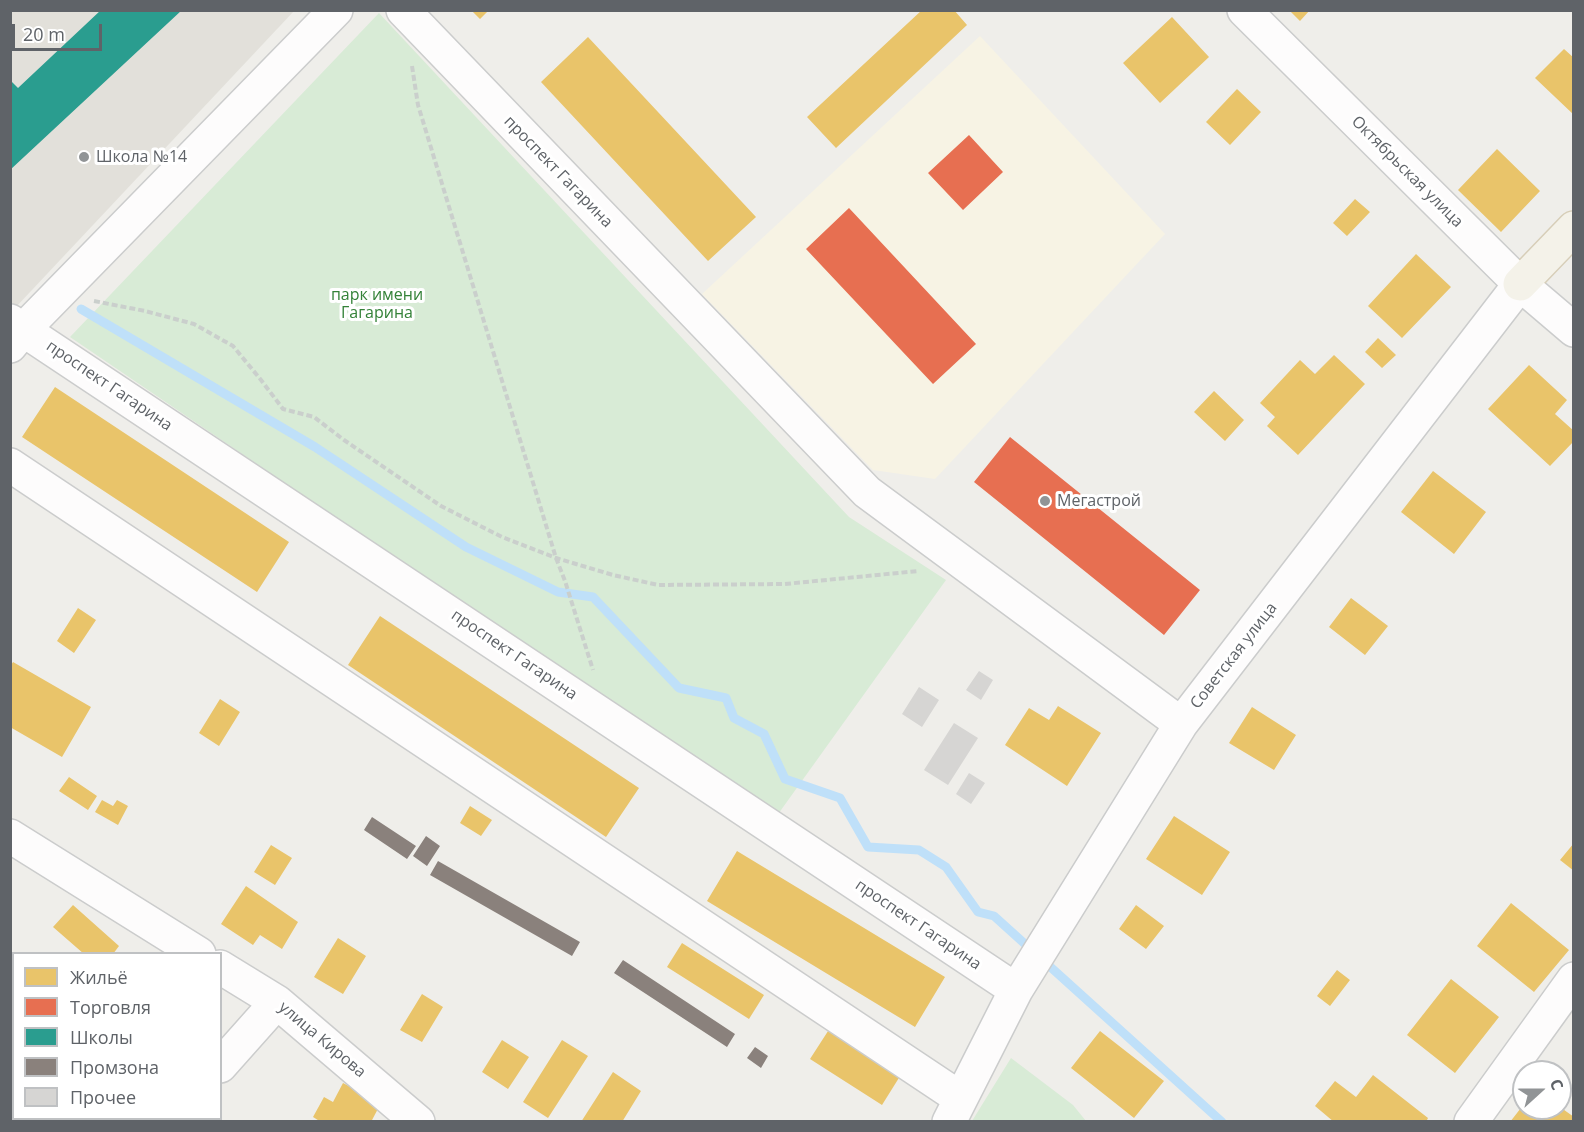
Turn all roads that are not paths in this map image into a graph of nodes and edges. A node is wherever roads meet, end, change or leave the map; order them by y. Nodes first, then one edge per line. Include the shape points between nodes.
1 (336, 10) edge
2 (403, 10) edge
3 (1244, 10) edge
4 (1574, 228) edge
5 (1520, 284) junction
6 (1574, 330) edge
7 (15, 332) edge
8 (10, 465) edge
9 (1181, 724) junction
10 (10, 836) edge
11 (196, 952) edge
12 (222, 968) edge
13 (1574, 980) edge
14 (1022, 982) junction
15 (277, 1002) junction
16 (222, 1064) edge
17 (954, 1110) edge
18 (417, 1122) edge
19 (1471, 1122) edge

1 - 7 street via 58,295
2 - 9 street, проспект Гагарина via 867,492
3 - 5 street, Октябрьская улица
4 - 5 main road, Советская улица
5 - 6 street, Октябрьская улица
5 - 9 street, Советская улица
7 - 14 street, проспект Гагарина
8 - 17 street
9 - 14 street, Советская улица
10 - 11 street
12 - 15 street, улица Кирова
13 - 19 street
14 - 17 street, Советская улица
15 - 16 street
15 - 18 street, улица Кирова

